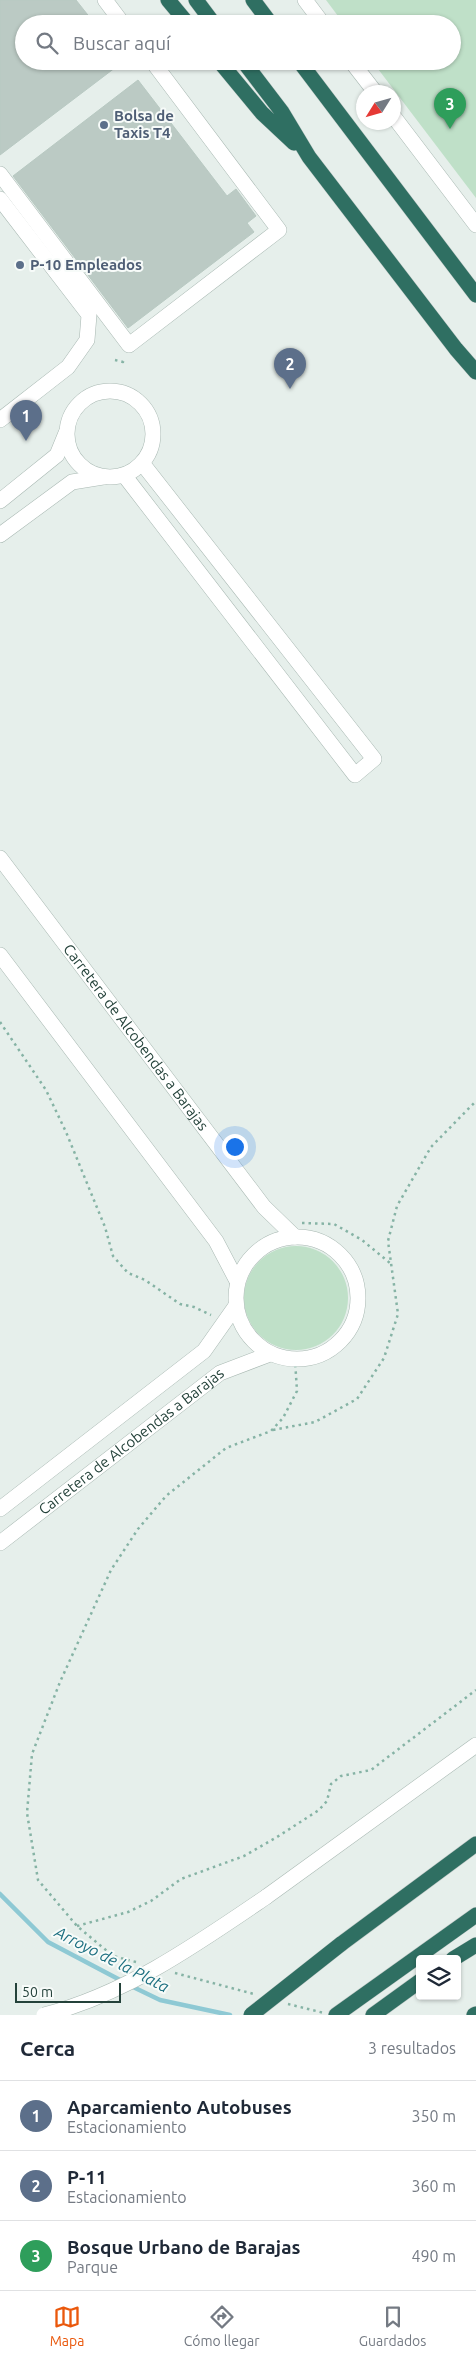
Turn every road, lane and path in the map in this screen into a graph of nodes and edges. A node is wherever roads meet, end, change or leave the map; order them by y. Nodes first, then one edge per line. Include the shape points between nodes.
1 (106, 0) edge
2 (168, 0) edge
3 (196, 0) edge
4 (252, 0) edge
5 (305, 0) edge
6 (117, 15) edge
7 (180, 15) edge
8 (207, 15) edge
9 (263, 15) edge
10 (316, 15) edge
11 (159, 70) edge
12 (227, 70) edge
13 (250, 70) edge
14 (306, 70) edge
15 (358, 70) edge
16 (370, 85) edge
17 (401, 126) edge
18 (309, 157) junction
19 (0, 174) edge
20 (0, 198) edge
21 (476, 225) edge
22 (476, 295) edge
23 (456, 349) junction
24 (476, 372) edge
25 (476, 379) edge
26 (0, 420) edge
27 (66, 432) junction
28 (142, 463) junction
29 (124, 475) junction
30 (104, 477) junction
31 (0, 502) edge
32 (0, 535) edge
33 (0, 858) edge
34 (0, 955) edge
35 (0, 1022) edge
36 (476, 1101) edge
37 (298, 1230) junction
38 (390, 1263) junction
39 (237, 1281) junction
40 (235, 1306) junction
41 (225, 1321) junction
42 (270, 1354) junction
43 (295, 1360) junction
44 (271, 1431) junction
45 (0, 1509) edge
46 (0, 1543) edge
47 (476, 1690) edge
48 (476, 1745) edge
49 (476, 1844) edge
50 (476, 1915) edge
51 (77, 1926) junction
52 (476, 1945) edge
53 (460, 1955) edge
54 (141, 1964) dead end
55 (170, 1972) dead end
56 (416, 1984) edge
57 (255, 1995) dead end
58 (283, 2002) dead end
59 (44, 2015) edge
60 (250, 2015) edge
61 (330, 2015) edge
62 (336, 2015) edge
63 (373, 2015) edge

1 - 6 street
2 - 7 highway
3 - 8 highway
4 - 9 highway
5 - 10 street
11 - 19 street via 279,230 129,345
12 - 18 highway via 262,112
13 - 18 highway via 282,112
14 - 22 highway
15 - 16 street
17 - 21 street
18 - 23 highway
20 - 26 street via 88,315 86,340 68,367
23 - 24 highway
23 - 25 highway
27 - 28 street via 76,407 85,398 110,391 122,393 140,404 152,425 153,439
27 - 30 street via 77,462 92,474
27 - 31 street via 56,455
28 - 29 street
28 - 29 street via 374,759 355,775
29 - 30 street
30 - 32 street via 72,482
33 - 37 street, Carretera de Alcobendas a Barajas via 264,1207
34 - 39 street via 216,1241
35 - 41 path via 46,1090 105,1227 112,1256 128,1273 145,1280 180,1304
36 - 38 path via 432,1147 397,1206 388,1241
37 - 38 path via 334,1224 362,1240
37 - 39 street via 259,1250
37 - 43 street via 345,1260 354,1276 358,1294 357,1312 351,1329 339,1343 324,1354
38 - 44 path via 398,1314 384,1358 358,1399 315,1422
39 - 40 street
40 - 41 street, Carretera de Alcobendas a Barajas
40 - 42 street via 254,1343
41 - 45 street, Carretera de Alcobendas a Barajas via 204,1351
42 - 43 street
42 - 46 street, Carretera de Alcobendas a Barajas via 220,1373
43 - 44 path via 297,1391 283,1418
44 - 51 path via 226,1448 166,1496 138,1529 111,1570 63,1674 35,1745 27,1813 38,1880
47 - 51 path via 371,1770 341,1776 331,1784 327,1801 319,1810 277,1837 244,1856 181,1879 152,1901 128,1912
48 - 59 street, bridge via 200,1942 83,2003
49 - 60 highway, bridge
50 - 62 highway
51 - 54 path via 113,1956
52 - 53 highway
55 - 57 path
56 - 63 highway
58 - 61 path

